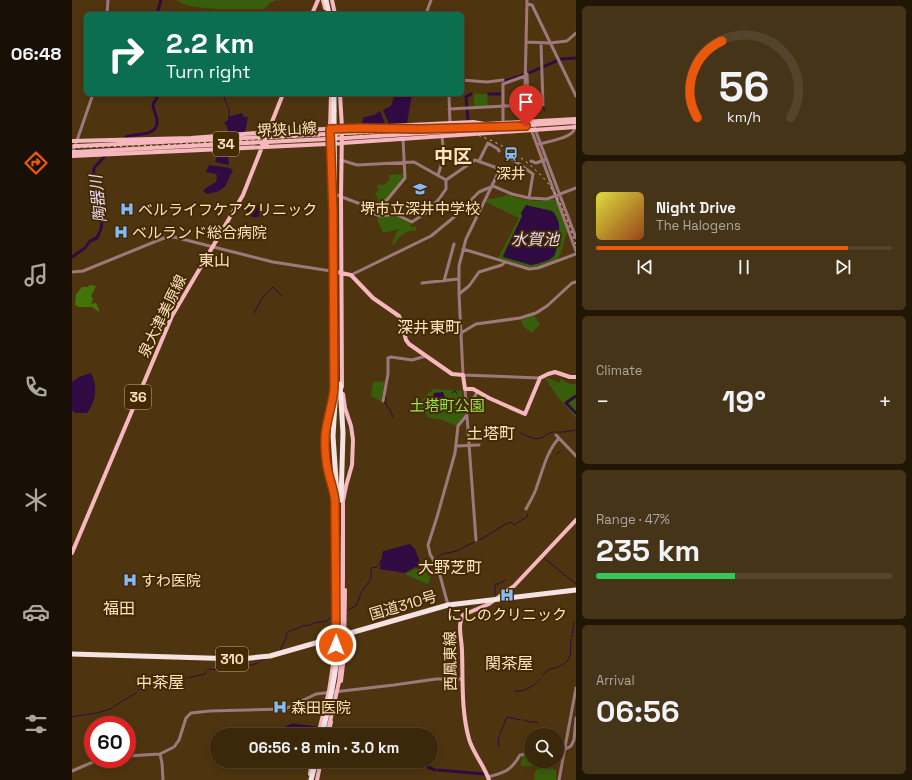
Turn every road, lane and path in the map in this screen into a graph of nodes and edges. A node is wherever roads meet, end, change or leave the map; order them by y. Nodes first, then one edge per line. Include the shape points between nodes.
1 (108, 0) edge
2 (318, 0) edge
3 (325, 0) edge
4 (331, 0) edge
5 (431, 0) edge
6 (528, 0) edge
7 (528, 4) junction
8 (107, 12) edge
9 (313, 12) edge
10 (328, 12) edge
11 (333, 12) edge
12 (427, 12) edge
13 (576, 32) edge
14 (527, 42) junction
15 (541, 43) junction
16 (550, 43) junction
17 (525, 76) junction
18 (464, 80) edge
19 (504, 80) dead end
20 (91, 96) edge
21 (282, 96) edge
22 (333, 96) edge
23 (333, 96) edge
24 (339, 96) edge
25 (339, 96) edge
26 (449, 96) edge
27 (576, 96) edge
28 (526, 105) junction
29 (543, 105) dead end
30 (503, 107) junction
31 (449, 109) junction
32 (530, 121) junction
33 (575, 123) edge
34 (450, 124) junction
35 (485, 124) junction
36 (500, 127) junction
37 (342, 128) junction
38 (359, 128) junction
39 (436, 128) junction
40 (330, 129) junction
41 (419, 129) junction
42 (533, 129) junction
43 (267, 135) junction
44 (346, 135) junction
45 (442, 136) junction
46 (403, 139) junction
47 (328, 140) junction
48 (342, 142) junction
49 (74, 144) edge
50 (264, 144) junction
51 (539, 144) junction
52 (499, 152) dead end
53 (73, 154) edge
54 (512, 159) dead end
55 (341, 160) junction
56 (544, 160) junction
57 (479, 161) junction
58 (531, 161) dead end
59 (404, 162) junction
60 (438, 175) junction
61 (446, 180) junction
62 (492, 186) junction
63 (576, 188) edge
64 (333, 193) junction
65 (340, 196) junction
66 (558, 196) junction
67 (529, 198) junction
68 (371, 208) junction
69 (576, 238) edge
70 (454, 244) dead end
71 (213, 246) junction
72 (463, 249) junction
73 (576, 251) edge
74 (576, 254) edge
75 (504, 262) junction
76 (72, 272) edge
77 (332, 272) junction
78 (341, 273) junction
79 (351, 275) junction
80 (458, 279) junction
81 (444, 281) junction
82 (576, 282) edge
83 (422, 283) dead end
84 (458, 294) junction
85 (342, 323) junction
86 (334, 330) junction
87 (461, 334) junction
88 (426, 356) junction
89 (463, 375) junction
90 (576, 377) edge
91 (540, 378) junction
92 (465, 389) junction
93 (478, 391) junction
94 (383, 401) dead end
95 (466, 407) junction
96 (466, 416) junction
97 (556, 434) dead end
98 (559, 438) junction
99 (468, 445) junction
100 (479, 445) dead end
101 (456, 446) junction
102 (576, 456) edge
103 (526, 509) dead end
104 (335, 518) junction
105 (343, 519) junction
106 (576, 520) edge
107 (476, 540) dead end
108 (72, 553) edge
109 (576, 590) edge
110 (497, 599) junction
111 (448, 605) junction
112 (345, 634) junction
113 (335, 637) junction
114 (72, 654) edge
115 (461, 678) junction
116 (576, 688) edge
117 (339, 691) junction
118 (328, 693) junction
119 (576, 718) edge
120 (321, 728) edge
121 (321, 728) edge
122 (322, 728) edge
123 (328, 728) edge
124 (329, 728) edge
125 (329, 728) edge
126 (565, 749) junction
127 (160, 754) junction
128 (524, 754) edge
129 (136, 755) edge
130 (84, 766) edge
131 (312, 768) edge
132 (313, 768) edge
133 (319, 768) edge
134 (319, 768) edge
135 (72, 771) edge
136 (488, 779) edge
137 (162, 780) edge
138 (310, 780) edge
139 (316, 780) edge
140 (559, 780) edge

1 - 8 street
2 - 9 main road
3 - 10 highway
4 - 11 highway
5 - 12 street
6 - 7 street
7 - 14 street
7 - 16 street via 532,5
13 - 16 street via 567,41
14 - 15 street
14 - 17 street
14 - 32 street
15 - 16 street
15 - 29 street
16 - 27 street
17 - 28 street
17 - 30 street via 503,84
18 - 19 street
20 - 49 street
21 - 43 main road, 泉大津美原線 / 36
22 - 40 main road
23 - 122 highway, bridge via 336,386 333,436 337,495 339,631 335,679
24 - 37 main road
25 - 123 highway, bridge via 340,388 343,433 341,637 338,675
26 - 31 street
28 - 30 street
28 - 32 street
30 - 31 street
30 - 36 street
31 - 34 street
32 - 33 main road
32 - 36 main road
32 - 42 street
33 - 36 main road, 堺狭山線 / 34, bridge
33 - 42 main road
33 - 51 street via 573,132
34 - 35 main road
34 - 38 main road
35 - 36 main road
35 - 39 main road
36 - 39 main road, 堺狭山線 / 34
36 - 42 main road
36 - 44 main road, 堺狭山線 / 34 via 430,133
36 - 45 main road
37 - 38 main road
37 - 40 main road
37 - 48 main road
38 - 41 main road
39 - 41 main road, 堺狭山線 / 34
40 - 43 main road
40 - 47 main road
41 - 44 main road, 堺狭山線 / 34
42 - 51 street
43 - 47 main road, 堺狭山線 / 34
43 - 49 main road
43 - 49 main road, 堺狭山線 / 34 via 190,141
43 - 50 main road, 泉大津美原線 / 36
44 - 47 main road, 堺狭山線 / 34, bridge
45 - 46 main road
45 - 60 street via 444,156
46 - 48 main road
46 - 59 street
47 - 48 main road
47 - 50 main road, 堺狭山線 / 34
47 - 64 main road
48 - 55 main road
49 - 53 street
50 - 53 main road
50 - 53 main road, 堺狭山線 / 34
50 - 71 main road, 泉大津美原線 / 36 via 244,195
51 - 56 street
52 - 57 street via 488,143
54 - 67 street via 533,174
55 - 59 street via 357,165
55 - 65 main road
56 - 58 street via 536,163
56 - 66 street
57 - 61 street via 475,160
57 - 62 street via 500,170
59 - 60 street via 417,163
59 - 68 street via 405,178 388,200
60 - 61 street
61 - 68 street via 446,189 439,199 427,212 412,222 395,214 377,215 372,213
62 - 67 street
62 - 72 street
62 - 79 street via 479,192 431,236
63 - 66 street
64 - 65 street
64 - 77 main road
65 - 68 street
65 - 78 main road
66 - 67 street via 545,199
66 - 69 street
66 - 73 street
70 - 81 street
71 - 76 street via 168,237 82,271
71 - 77 street via 273,262
71 - 108 main road, 泉大津美原線 / 36 via 172,316
72 - 75 street
72 - 80 street
74 - 75 street via 533,269
75 - 84 street via 502,265 479,272 469,286
77 - 78 main road
77 - 86 main road
78 - 79 main road
78 - 85 main road
79 - 88 main road via 373,298 399,316 407,342
80 - 81 street
80 - 84 street
81 - 83 street
82 - 87 street via 536,313 520,318 476,324
84 - 87 street
85 - 86 street
85 - 105 main road via 343,394 352,440 352,465 344,493
86 - 104 main road via 334,394 325,440 327,465 335,496
87 - 89 street
88 - 89 main road via 452,374
88 - 94 street via 412,360 388,358
89 - 91 street
89 - 92 main road
90 - 91 main road via 570,378 555,372
91 - 93 main road via 525,414
92 - 93 main road via 472,388
92 - 95 street
93 - 95 street
95 - 96 street
96 - 99 street
96 - 101 street via 458,426
97 - 98 street
98 - 102 street
98 - 103 street via 545,462
99 - 100 street
99 - 101 street
99 - 107 street
101 - 111 street via 428,545 438,568
104 - 113 main road
104 - 121 main road, bridge via 336,658
105 - 112 main road
105 - 125 main road, bridge via 344,635 339,682
106 - 110 main road, 西鳳東線 via 516,585
109 - 110 highway, 国道310号 / 310
110 - 111 highway, 国道310号 / 310
110 - 115 main road, 西鳳東線 via 463,615 460,634
111 - 112 highway, 国道310号 / 310
112 - 113 highway, 国道310号 / 310
112 - 117 main road
113 - 114 highway, 国道310号 / 310 via 256,658
113 - 118 main road
115 - 117 street
115 - 136 main road, 西鳳東線 via 469,740
116 - 126 street
117 - 118 street
117 - 124 main road
118 - 120 main road
118 - 127 street via 312,695 285,709 190,714 176,745
119 - 126 street via 573,742
126 - 140 street
127 - 129 street
127 - 137 street
128 - 136 street via 520,755 514,766 504,773
130 - 135 street
131 - 138 main road
132 - 138 highway
133 - 139 main road
134 - 139 highway

